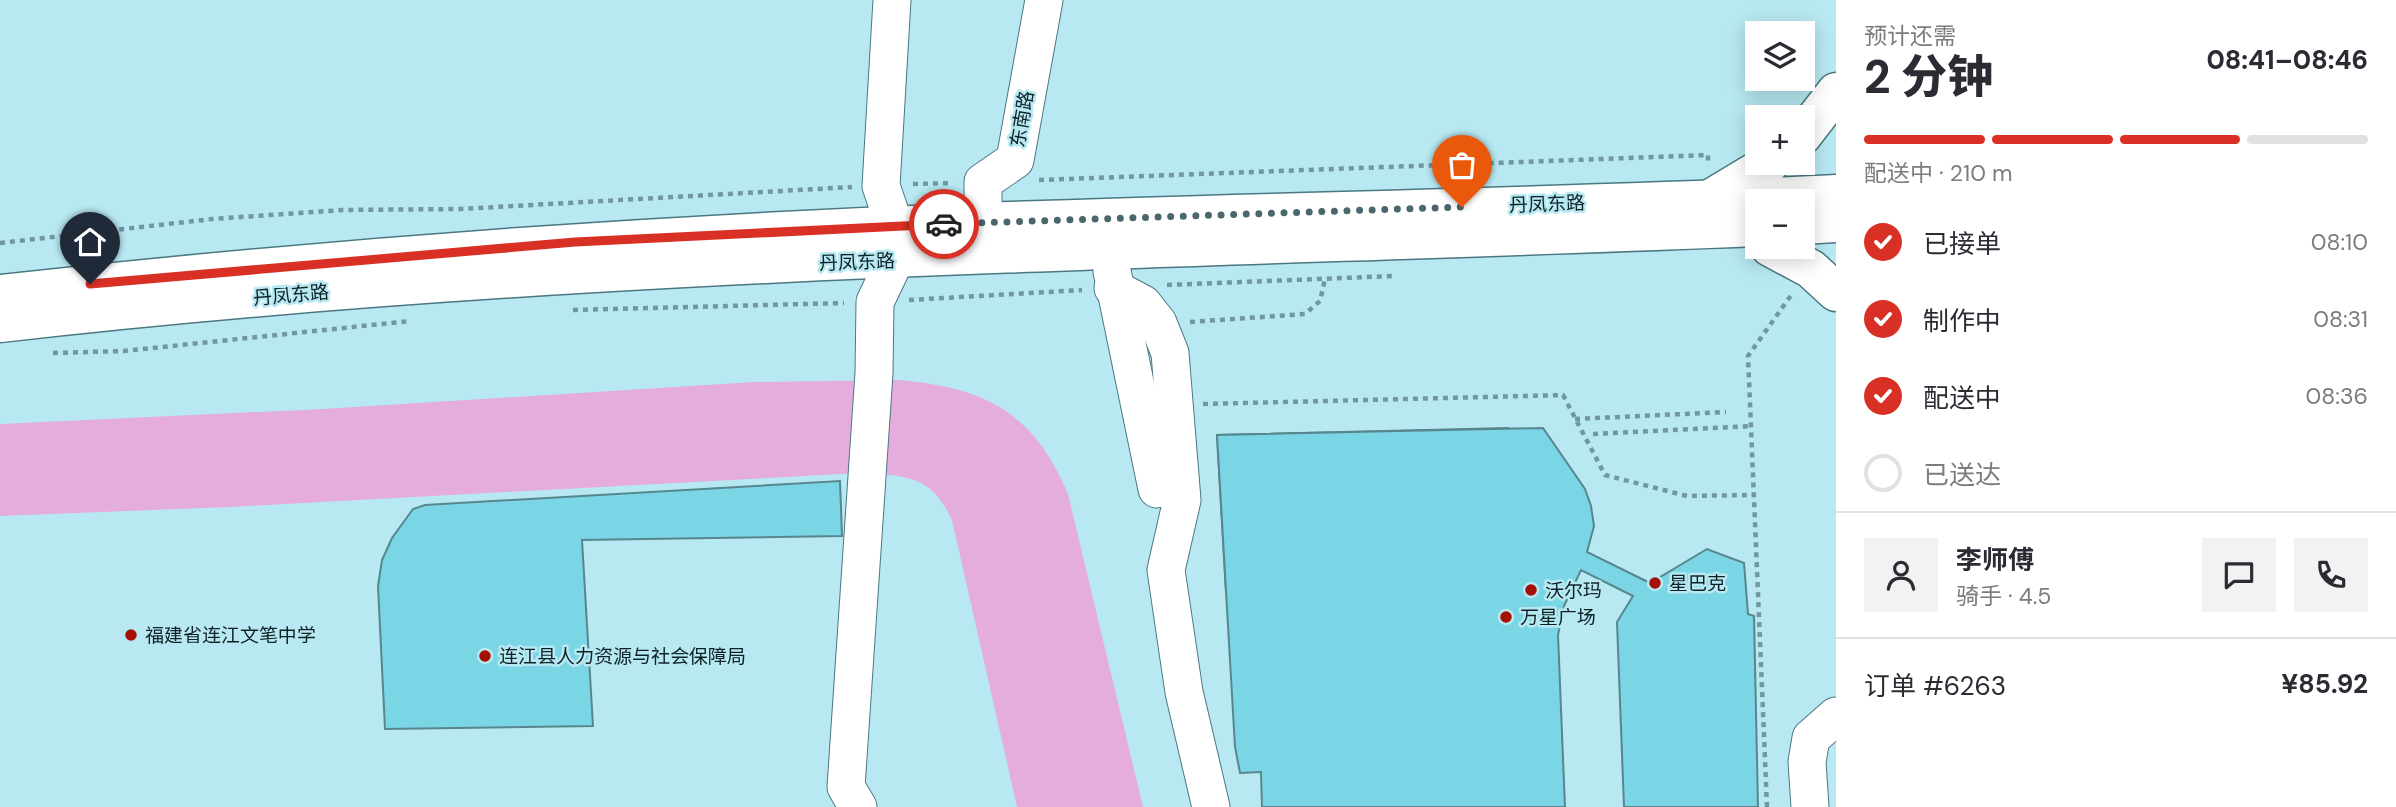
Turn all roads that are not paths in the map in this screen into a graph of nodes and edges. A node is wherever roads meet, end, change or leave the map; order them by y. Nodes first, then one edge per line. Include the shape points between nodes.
1 (892, 0) edge
2 (1044, 0) edge
3 (1836, 92) edge
4 (1815, 119) edge
5 (1750, 175) edge
6 (1836, 194) edge
7 (1710, 199) junction
8 (983, 222) junction
9 (1836, 223) edge
10 (1815, 224) edge
11 (1745, 227) edge
12 (1679, 230) junction
13 (1745, 241) edge
14 (895, 244) junction
15 (1792, 259) edge
16 (1112, 270) junction
17 (1836, 292) edge
18 (0, 294) edge
19 (0, 323) edge
20 (1157, 489) dead end
21 (1836, 716) edge
22 (858, 807) edge
23 (1212, 807) edge
24 (1810, 807) edge

1 - 14 street via 881,186
2 - 8 street, 东南路 via 1015,160 983,182
3 - 4 main road
5 - 7 main road
6 - 7 main road, 丹凤东路
7 - 8 main road, 丹凤东路
8 - 14 main road, 丹凤东路
9 - 10 main road
11 - 12 main road, 丹凤东路
12 - 13 main road
12 - 16 main road, 丹凤东路
14 - 16 main road, 丹凤东路
14 - 18 main road, 丹凤东路 via 652,238 418,254
14 - 19 main road, 丹凤东路
14 - 22 street via 876,302 846,787
15 - 17 main road
16 - 20 street
16 - 23 street via 1158,323 1170,353 1182,500 1166,570 1184,692
21 - 24 street via 1811,738 1807,762

